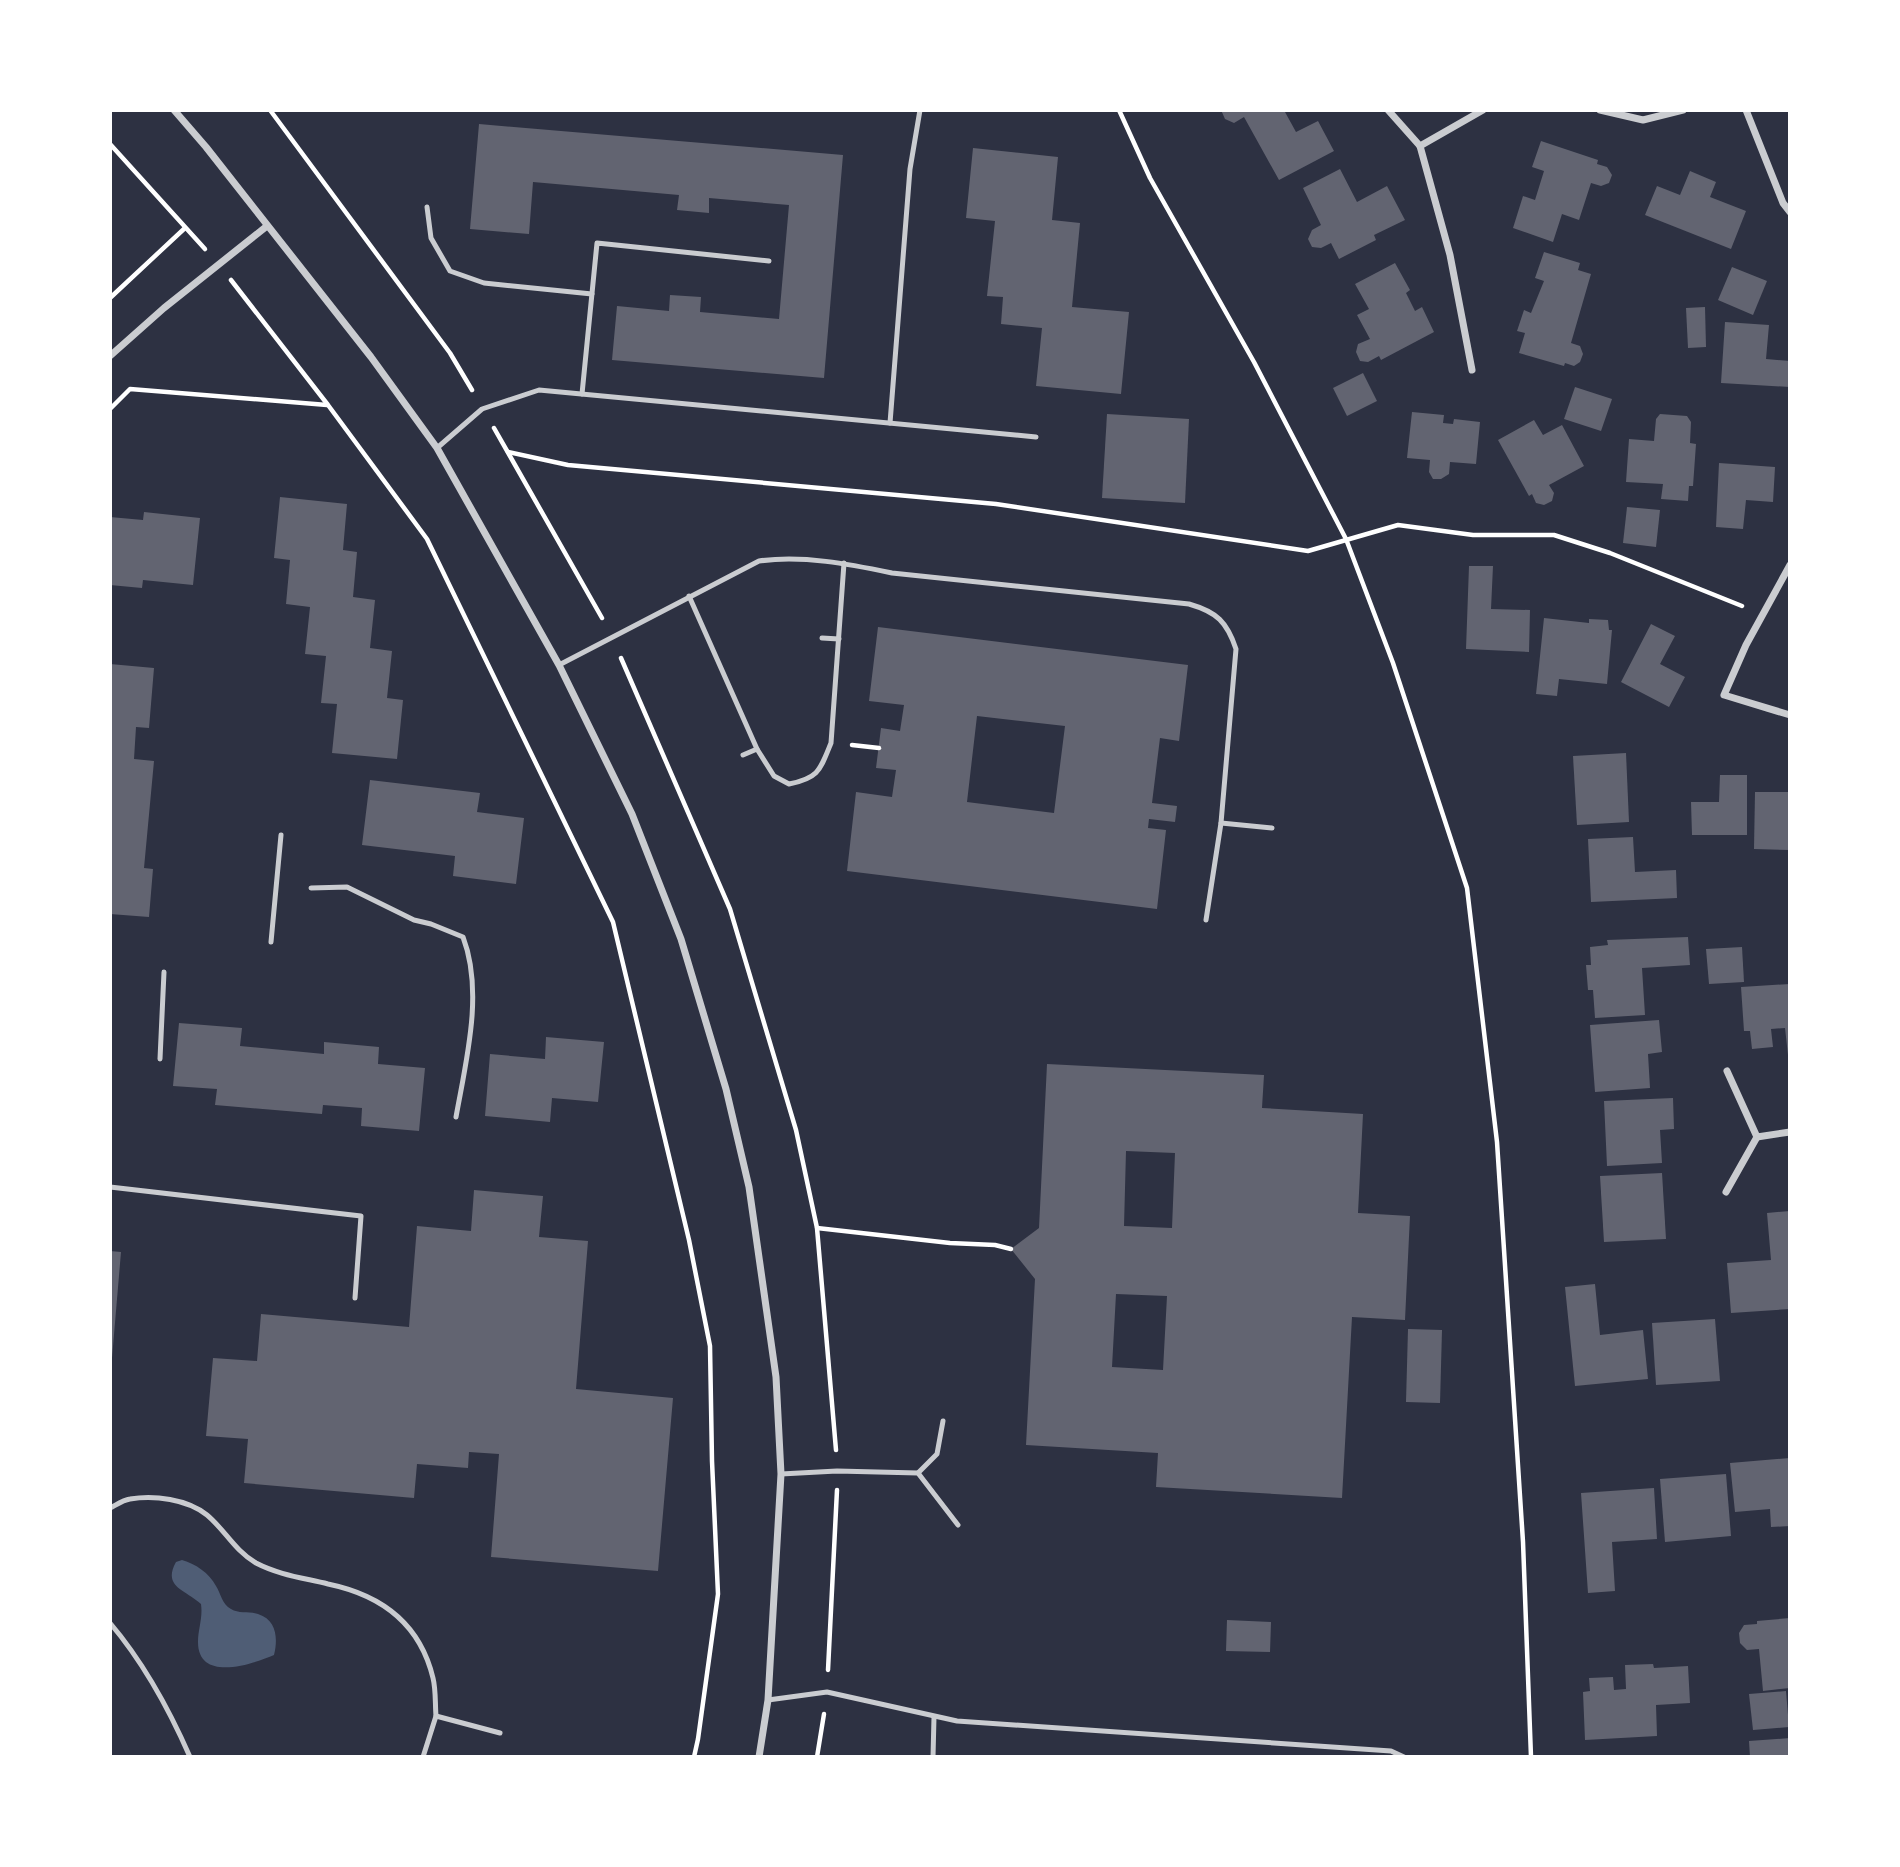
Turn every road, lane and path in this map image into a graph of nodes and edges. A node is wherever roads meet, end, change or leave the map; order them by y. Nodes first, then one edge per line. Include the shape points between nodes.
1 (174, 110) edge
2 (920, 110) edge
3 (1119, 110) edge
4 (1388, 110) edge
5 (1483, 110) edge
6 (1600, 110) edge
7 (1683, 110) edge
8 (1746, 110) edge
9 (110, 144) edge
10 (1420, 146) junction
11 (427, 206) dead end
12 (1790, 212) edge
13 (267, 226) junction
14 (185, 229) junction
15 (769, 261) dead end
16 (219, 264) junction
17 (592, 294) junction
18 (110, 298) edge
19 (110, 356) edge
20 (1472, 370) dead end
21 (582, 394) junction
22 (328, 405) junction
23 (110, 409) edge
24 (890, 423) junction
25 (1036, 437) dead end
26 (437, 448) junction
27 (507, 452) dead end
28 (1346, 539) junction
29 (844, 563) junction
30 (1790, 565) edge
31 (689, 596) junction
32 (1763, 614) junction
33 (821, 638) dead end
34 (839, 639) junction
35 (559, 665) junction
36 (1790, 715) edge
37 (757, 749) junction
38 (743, 755) dead end
39 (1221, 822) junction
40 (1272, 828) dead end
41 (281, 835) dead end
42 (311, 888) dead end
43 (1206, 920) dead end
44 (271, 942) dead end
45 (164, 972) dead end
46 (160, 1059) dead end
47 (1727, 1070) dead end
48 (456, 1117) dead end
49 (1790, 1132) edge
50 (1757, 1137) junction
51 (110, 1187) edge
52 (1726, 1192) dead end
53 (817, 1228) dead end
54 (1011, 1249) dead end
55 (355, 1298) dead end
56 (943, 1421) dead end
57 (918, 1473) junction
58 (781, 1474) junction
59 (110, 1508) edge
60 (958, 1525) dead end
61 (110, 1623) edge
62 (768, 1700) junction
63 (436, 1716) junction
64 (933, 1717) junction
65 (500, 1733) dead end
66 (190, 1757) edge
67 (423, 1757) edge
68 (694, 1757) edge
69 (759, 1757) edge
70 (933, 1757) edge
71 (1404, 1757) edge
72 (1531, 1757) edge

1 - 13 street
2 - 24 lane via 910,169
3 - 28 path via 1150,178 1254,362
4 - 10 street
5 - 10 street
6 - 7 street via 1643,120
8 - 12 street
9 - 14 path
10 - 20 street via 1450,256
11 - 17 lane via 431,238 450,271 484,283
13 - 16 street
13 - 26 street
14 - 16 path
14 - 18 path
15 - 17 lane via 597,243
16 - 19 street
16 - 22 path
17 - 21 lane
21 - 24 lane
21 - 26 lane via 539,390 482,409
22 - 23 path via 130,389
22 - 68 path via 426,539 614,922 710,1346 718,1594
24 - 25 lane
26 - 35 street
27 - 28 path via 568,466 996,504 1308,551
28 - 32 path via 1398,524 1473,535 1554,535
28 - 72 path via 1468,888 1497,1142 1523,1542
29 - 31 lane via 759,561
29 - 34 lane
29 - 39 lane via 892,573 1189,604 1215,615 1231,633 1236,649
30 - 32 street
31 - 35 lane
31 - 37 lane
32 - 36 street via 1724,695
33 - 34 lane
34 - 37 lane via 831,743 821,769 809,780 789,784 774,776
35 - 58 street via 632,814 681,939 726,1089 749,1186 764,1281 776,1377
37 - 38 lane
39 - 40 lane
39 - 43 lane
41 - 44 lane
42 - 48 lane via 348,887 414,920 463,937 470,955 472,1022
45 - 46 lane
47 - 50 street
49 - 50 street
50 - 52 street
51 - 55 lane via 361,1216
53 - 54 path
56 - 57 lane via 937,1454
57 - 58 lane
57 - 60 lane
58 - 62 street
59 - 63 lane via 129,1499 185,1502 207,1515 232,1545 256,1563 362,1594 386,1606 421,1645 433,1679
61 - 66 lane via 150,1678
62 - 64 lane via 827,1692
62 - 69 street
63 - 65 lane
63 - 67 lane
64 - 70 lane
64 - 71 lane via 1391,1751

